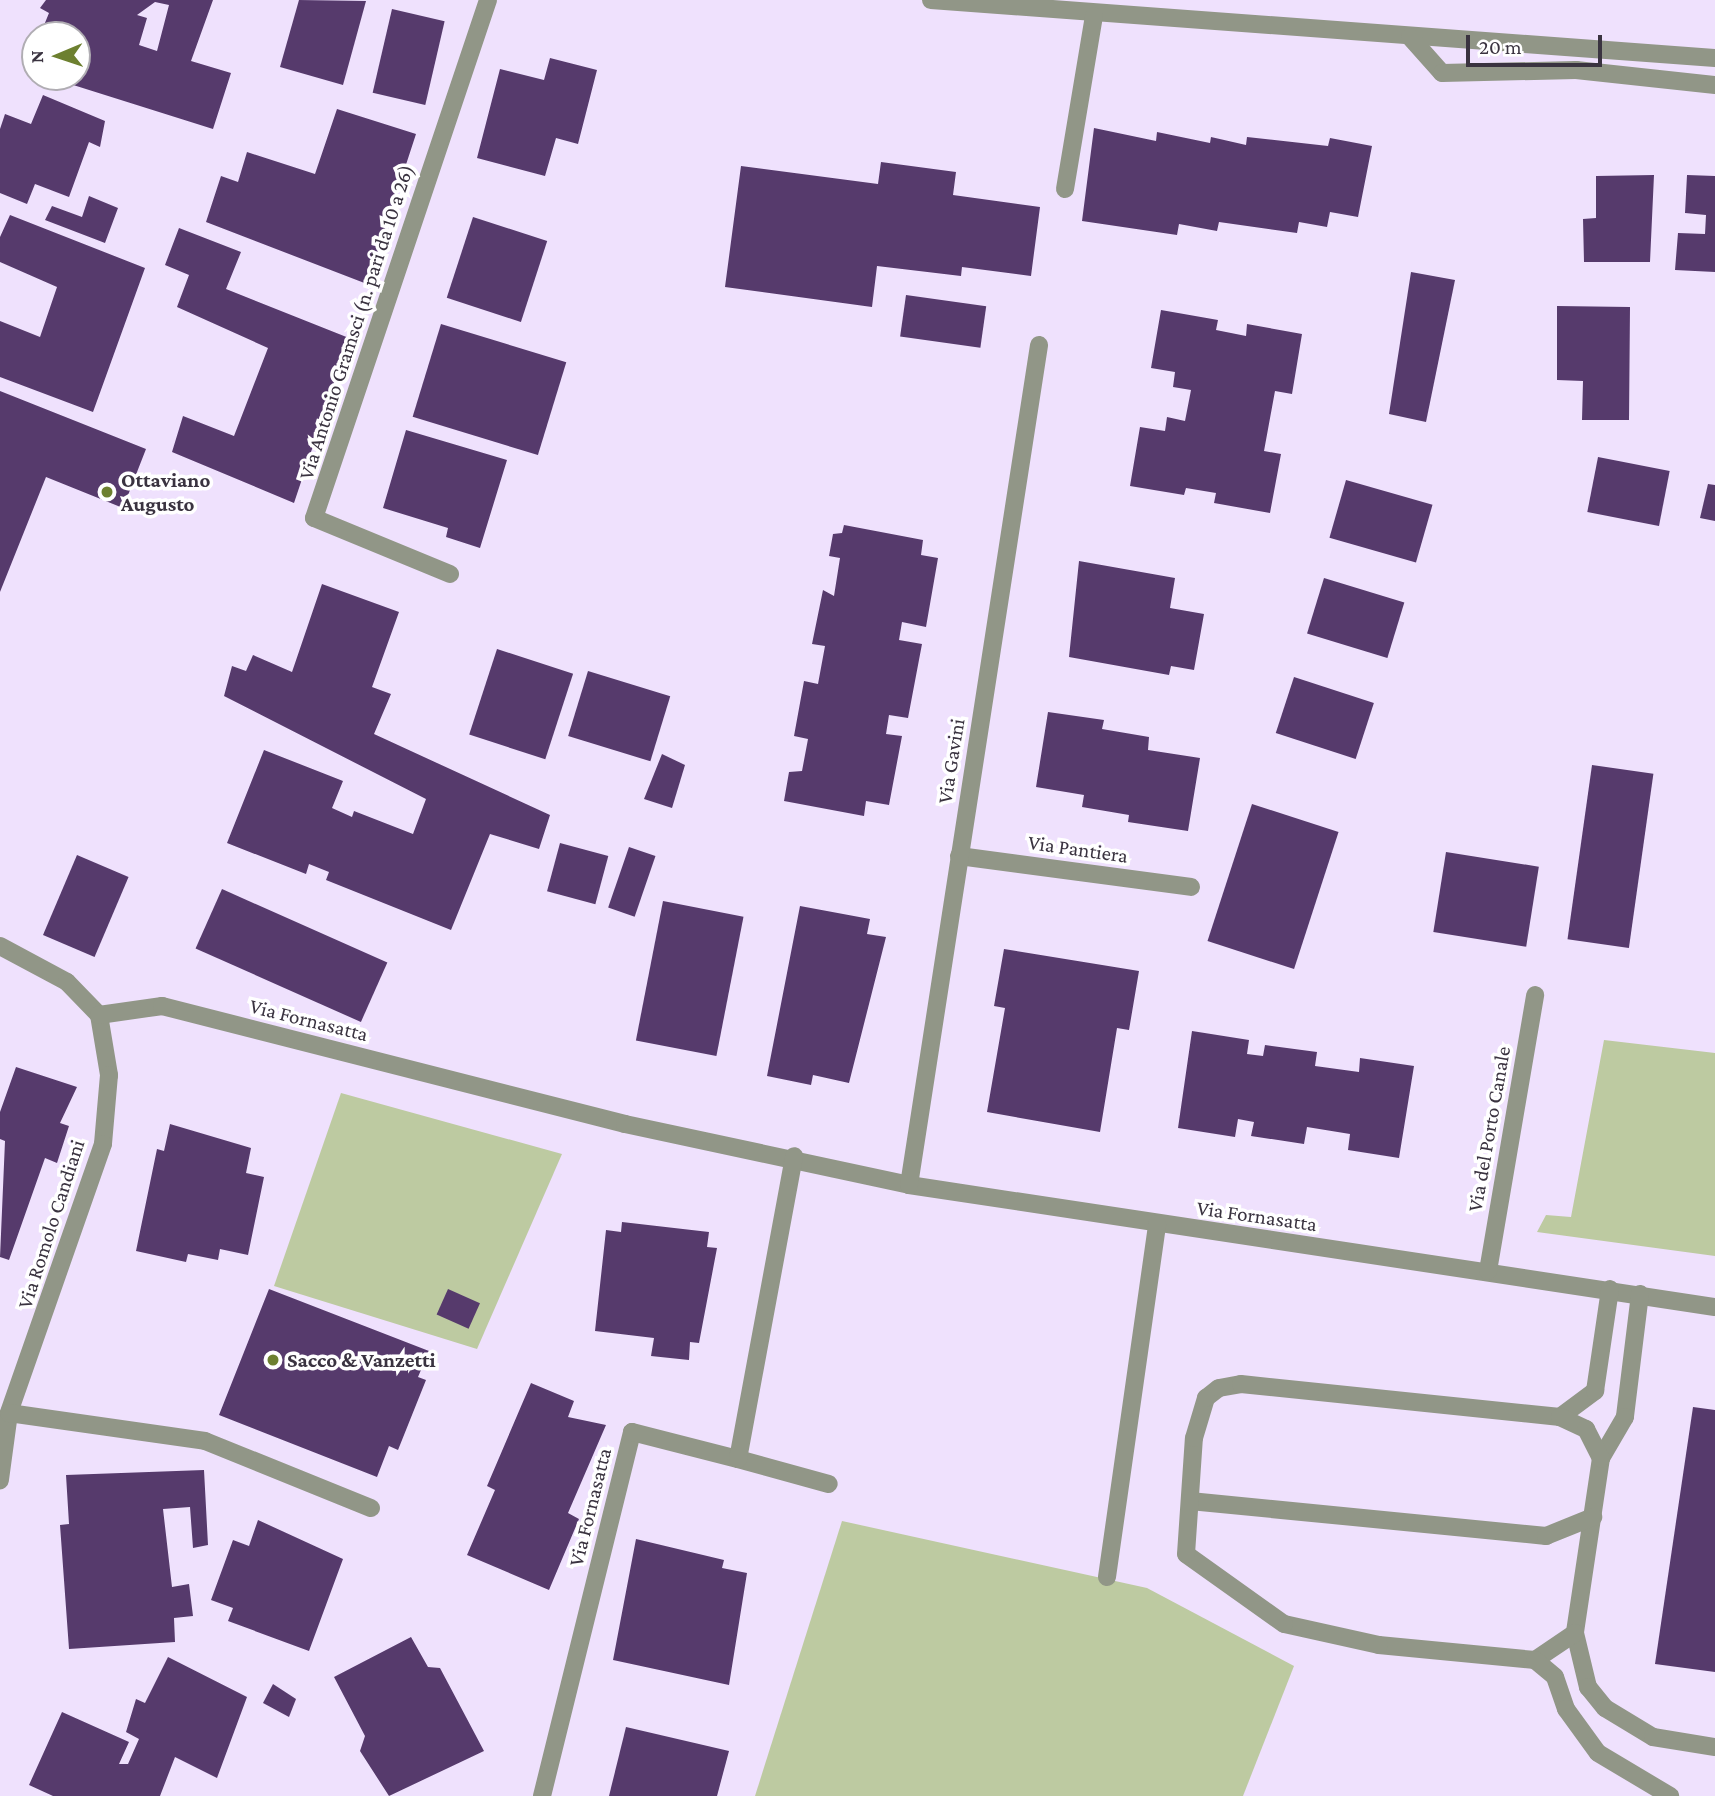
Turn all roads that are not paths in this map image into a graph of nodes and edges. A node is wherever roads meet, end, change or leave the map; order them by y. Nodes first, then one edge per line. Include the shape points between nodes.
1 (488, 0) edge
2 (931, 0) edge
3 (1094, 16) junction
4 (1410, 37) junction
5 (1715, 58) edge
6 (1715, 85) edge
7 (1065, 189) dead end
8 (1039, 345) dead end
9 (450, 574) dead end
10 (959, 856) junction
11 (1191, 887) dead end
12 (0, 946) edge
13 (1535, 995) dead end
14 (99, 1015) junction
15 (794, 1156) junction
16 (909, 1185) junction
17 (1157, 1225) junction
18 (1488, 1271) junction
19 (1611, 1289) junction
20 (1640, 1294) junction
21 (1715, 1307) edge
22 (9, 1413) junction
23 (1560, 1418) junction
24 (1601, 1458) junction
25 (738, 1460) junction
26 (0, 1480) edge
27 (829, 1484) dead end
28 (1190, 1500) junction
29 (371, 1508) dead end
30 (1593, 1517) junction
31 (1107, 1577) dead end
32 (1575, 1633) junction
33 (1535, 1660) junction
34 (1715, 1747) edge
35 (542, 1796) edge
36 (1671, 1796) edge

1 - 9 street, Via Antonio Gramsci (n. pari da 10 a 26) via 314,518
2 - 3 street
3 - 4 street
3 - 7 street
4 - 5 street
4 - 6 street via 1442,73 1576,70
8 - 10 street, Via Gavini
10 - 11 street, Via Pantiera
10 - 16 street, Via Gavini
12 - 14 street via 67,982
13 - 18 street, Via del Porto Canale
14 - 15 street, Via Fornasatta via 162,1006 625,1124
14 - 22 street, Via Romolo Candiani via 109,1075 103,1144
15 - 16 street, Via Fornasatta
15 - 25 street
16 - 17 street, Via Fornasatta
17 - 18 street, Via Fornasatta
17 - 31 street
18 - 19 street, Via Fornasatta
19 - 20 street, Via Fornasatta
19 - 23 street via 1595,1391
20 - 21 street, Via Fornasatta
20 - 24 street via 1625,1417
22 - 26 street, Via Romolo Candiani
22 - 29 street via 205,1441
23 - 24 street via 1586,1429
23 - 28 street via 1241,1384 1219,1388 1206,1398 1194,1438
24 - 30 street
25 - 27 street
25 - 35 street, Via Fornasatta via 632,1432
28 - 30 street via 1546,1536
28 - 33 street via 1186,1554 1284,1624 1378,1645
30 - 32 street
32 - 33 street
32 - 34 street via 1588,1687 1605,1708 1653,1737
33 - 36 street via 1555,1677 1566,1709 1598,1754

